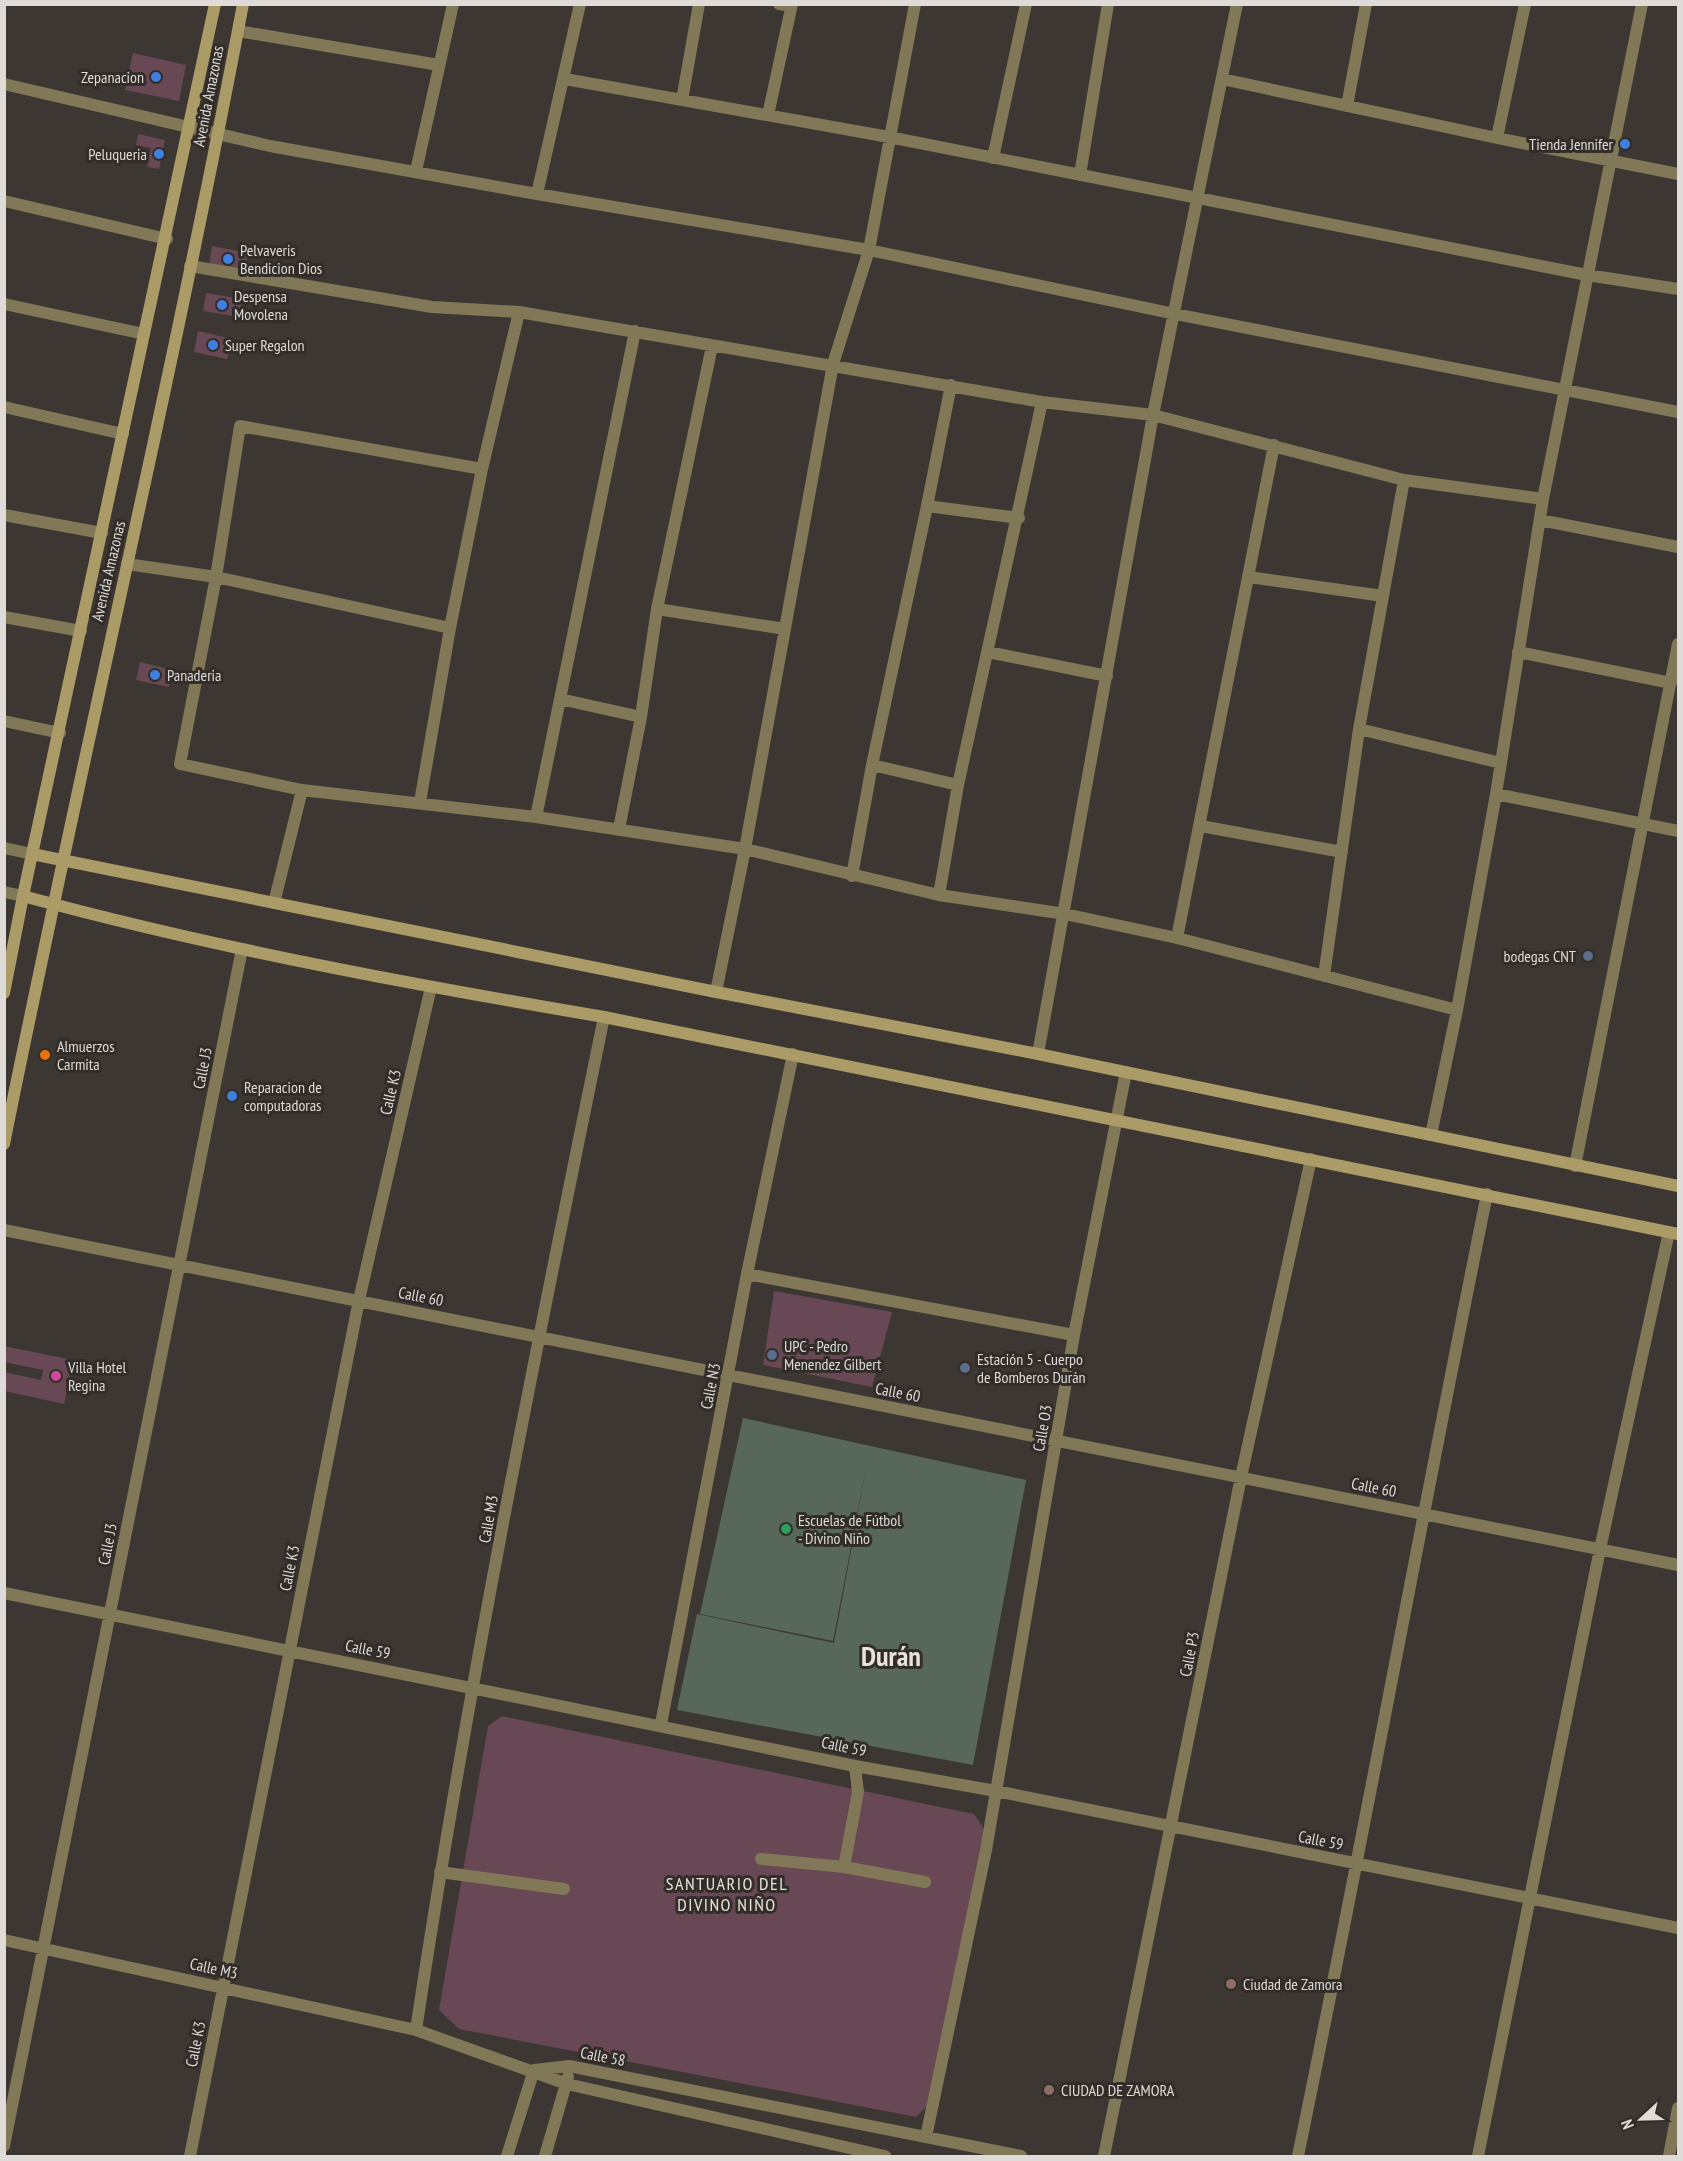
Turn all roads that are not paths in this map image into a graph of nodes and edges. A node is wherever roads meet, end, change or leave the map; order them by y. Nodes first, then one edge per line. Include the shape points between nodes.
1 (215, 4) edge
2 (243, 4) edge
3 (453, 4) edge
4 (580, 4) edge
5 (699, 4) edge
6 (915, 4) edge
7 (1026, 4) edge
8 (1108, 4) edge
9 (1237, 4) edge
10 (1366, 4) edge
11 (1525, 4) edge
12 (1642, 4) edge
13 (787, 5) edge
14 (238, 31) junction
15 (440, 65) junction
16 (1222, 78) junction
17 (565, 79) junction
18 (4, 84) edge
19 (682, 100) junction
20 (1347, 106) junction
21 (768, 115) junction
22 (191, 127) junction
23 (218, 135) junction
24 (889, 137) junction
25 (1497, 138) junction
26 (993, 158) junction
27 (1610, 159) junction
28 (416, 171) junction
29 (1678, 174) edge
30 (1080, 175) junction
31 (537, 194) junction
32 (1197, 198) junction
33 (4, 201) edge
34 (167, 239) junction
35 (869, 250) junction
36 (190, 266) junction
37 (1587, 276) junction
38 (1678, 290) edge
39 (4, 304) edge
40 (519, 312) junction
41 (1175, 314) junction
42 (635, 331) junction
43 (144, 334) junction
44 (712, 346) junction
45 (833, 364) junction
46 (951, 385) junction
47 (1564, 392) junction
48 (1042, 402) junction
49 (4, 407) edge
50 (1678, 412) edge
51 (1153, 415) junction
52 (123, 434) junction
53 (1274, 445) junction
54 (482, 469) junction
55 (1404, 480) junction
56 (1543, 499) junction
57 (927, 506) junction
58 (4, 514) edge
59 (1019, 518) junction
60 (1540, 520) junction
61 (102, 533) junction
62 (1678, 548) edge
63 (126, 564) junction
64 (216, 577) junction
65 (1249, 577) junction
66 (1383, 596) junction
67 (657, 609) junction
68 (4, 617) edge
69 (450, 628) junction
70 (785, 629) junction
71 (81, 631) junction
72 (1678, 644) edge
73 (988, 652) junction
74 (1518, 652) junction
75 (1107, 676) junction
76 (1671, 683) junction
77 (560, 699) junction
78 (641, 717) junction
79 (4, 721) edge
80 (1359, 729) junction
81 (60, 733) junction
82 (1501, 763) junction
83 (872, 765) junction
84 (958, 785) junction
85 (302, 790) junction
86 (1496, 794) junction
87 (420, 802) junction
88 (536, 817) junction
89 (1644, 825) junction
90 (1201, 826) junction
91 (620, 829) junction
92 (1678, 831) edge
93 (4, 848) edge
94 (745, 849) junction
95 (1342, 852) junction
96 (32, 854) junction
97 (61, 861) junction
98 (852, 876) junction
99 (4, 892) edge
100 (23, 896) junction
101 (939, 896) junction
102 (274, 903) junction
103 (52, 904) junction
104 (1065, 914) junction
105 (1177, 938) junction
106 (242, 949) junction
107 (1324, 976) junction
108 (431, 987) junction
109 (716, 992) junction
110 (4, 993) edge
111 (1457, 1010) junction
112 (604, 1017) junction
113 (793, 1054) junction
114 (1038, 1054) junction
115 (1126, 1072) junction
116 (1117, 1122) junction
117 (1431, 1135) junction
118 (4, 1144) edge
119 (1311, 1159) junction
120 (1575, 1166) junction
121 (1678, 1186) edge
122 (1487, 1194) junction
123 (4, 1230) edge
124 (1674, 1233) edge
125 (180, 1265) junction
126 (747, 1274) junction
127 (359, 1300) junction
128 (1074, 1335) junction
129 (538, 1336) junction
130 (729, 1375) junction
131 (1056, 1440) junction
132 (1241, 1477) junction
133 (1422, 1513) junction
134 (1600, 1549) junction
135 (1678, 1565) edge
136 (4, 1593) edge
137 (110, 1614) junction
138 (290, 1650) junction
139 (474, 1687) junction
140 (661, 1724) junction
141 (855, 1766) junction
142 (996, 1791) junction
143 (1172, 1827) junction
144 (761, 1859) dead end
145 (1358, 1864) junction
146 (844, 1867) junction
147 (440, 1872) junction
148 (925, 1882) dead end
149 (564, 1889) dead end
150 (1530, 1899) junction
151 (1678, 1928) edge
152 (4, 1940) edge
153 (44, 1948) junction
154 (223, 1987) junction
155 (416, 2030) junction
156 (569, 2066) junction
157 (534, 2070) junction
158 (567, 2084) junction
159 (1678, 2108) edge
160 (926, 2137) junction
161 (4, 2146) edge
162 (190, 2157) edge
163 (507, 2157) edge
164 (545, 2157) edge
165 (885, 2157) edge
166 (1021, 2157) edge
167 (1104, 2157) edge
168 (1298, 2157) edge
169 (1478, 2157) edge
170 (1669, 2157) edge

1 - 22 street, Avenida Amazonas
2 - 14 street, Avenida Amazonas
3 - 15 street
4 - 17 street
5 - 19 street
6 - 24 street
7 - 26 street
8 - 30 street
9 - 16 street
10 - 20 street
11 - 25 street
12 - 27 street
13 - 21 street
14 - 15 street
14 - 23 street, Avenida Amazonas
15 - 28 street
16 - 20 street
16 - 32 street
17 - 19 street
17 - 31 street
18 - 22 street
19 - 21 street
20 - 25 street
21 - 24 street
22 - 23 street
22 - 34 street, Avenida Amazonas
23 - 28 street
23 - 36 street, Avenida Amazonas
24 - 26 street
24 - 35 street
25 - 27 street
26 - 30 street
27 - 29 street
27 - 37 street
28 - 31 street
30 - 32 street
31 - 35 street
32 - 37 street
32 - 41 street
33 - 34 street
34 - 43 street, Avenida Amazonas
35 - 41 street
35 - 45 street
36 - 40 street via 432,307
36 - 63 street, Avenida Amazonas
37 - 38 street
37 - 47 street
39 - 43 street
40 - 42 street
40 - 54 street
41 - 47 street
41 - 51 street
42 - 44 street
42 - 77 street
43 - 52 street, Avenida Amazonas
44 - 45 street
44 - 67 street
45 - 46 street
45 - 70 street
46 - 48 street
46 - 57 street
47 - 50 street
47 - 56 street
48 - 51 street
48 - 59 street
49 - 52 street
51 - 53 street
51 - 75 street
52 - 61 street, Avenida Amazonas
53 - 55 street
53 - 65 street
54 - 64 street via 240,426
54 - 69 street
55 - 56 street
55 - 66 street
56 - 60 street
57 - 59 street
57 - 83 street
58 - 61 street
59 - 73 street
60 - 62 street
60 - 74 street
61 - 71 street, Avenida Amazonas
63 - 64 street
63 - 97 street, Avenida Amazonas
64 - 69 street
64 - 85 street via 180,764
65 - 66 street
65 - 90 street
66 - 80 street
67 - 70 street
67 - 78 street
68 - 71 street
69 - 87 street
70 - 94 street
71 - 81 street, Avenida Amazonas
72 - 76 street
73 - 75 street
73 - 84 street
74 - 76 street
74 - 82 street
75 - 104 street
76 - 89 street
77 - 78 street
77 - 88 street
78 - 91 street
79 - 81 street
80 - 82 street
80 - 95 street
81 - 96 street, Avenida Amazonas
82 - 86 street
83 - 84 street
83 - 98 street
84 - 101 street
85 - 87 street
85 - 102 street
86 - 89 street
86 - 111 street
87 - 88 street
88 - 91 street
89 - 92 street
89 - 120 street
90 - 95 street
90 - 105 street
91 - 94 street
93 - 96 street
94 - 98 street
94 - 109 street
95 - 107 street
96 - 97 street
96 - 100 street, Avenida Amazonas
97 - 102 street
97 - 103 street, Avenida Amazonas
98 - 101 street
99 - 100 street
100 - 103 street
100 - 110 street, Avenida Amazonas
101 - 104 street
102 - 109 street
103 - 106 street
103 - 118 street, Avenida Amazonas
104 - 105 street
104 - 114 street
105 - 107 street
106 - 108 street
106 - 125 street, Calle J3
107 - 111 street
108 - 112 street
108 - 127 street, Calle K3
109 - 114 street
111 - 117 street
112 - 113 street
112 - 129 street, Calle M3
113 - 116 street
113 - 126 street, Calle N3
114 - 115 street
115 - 116 street, Calle O3
115 - 117 street
116 - 119 street
116 - 128 street, Calle O3
117 - 120 street
119 - 122 street
119 - 132 street, Calle P3
120 - 121 street
122 - 124 street
122 - 133 street
123 - 125 street, Calle 60
124 - 134 street
125 - 127 street, Calle 60
125 - 137 street, Calle J3
126 - 128 street
126 - 130 street, Calle N3
127 - 129 street, Calle 60
127 - 138 street, Calle K3
128 - 131 street, Calle O3
129 - 130 street, Calle 60
129 - 139 street, Calle M3
130 - 131 street, Calle 60
130 - 140 street, Calle N3
131 - 132 street, Calle 60
131 - 142 street, Calle O3
132 - 133 street, Calle 60
132 - 143 street, Calle P3
133 - 134 street, Calle 60
133 - 145 street
134 - 135 street, Calle 60
134 - 150 street
136 - 137 street, Calle 59
137 - 138 street, Calle 59
137 - 153 street, Calle J3
138 - 139 street, Calle 59
138 - 154 street, Calle K3
139 - 140 street, Calle 59
139 - 147 street, Calle M3
140 - 141 street, Calle 59
141 - 142 street, Calle 59
141 - 146 street via 858,1792
142 - 143 street, Calle 59
142 - 160 street, Calle O3
143 - 145 street, Calle 59
143 - 167 street, Calle P3
144 - 146 street
145 - 150 street, Calle 59
145 - 168 street
146 - 148 street
147 - 149 street
147 - 155 street, Calle M3
150 - 151 street, Calle 59
150 - 169 street
152 - 153 street, Calle M3
153 - 154 street, Calle M3
153 - 161 street, Calle J3
154 - 155 street, Calle M3
154 - 162 street, Calle K3
155 - 157 street, Calle M3
156 - 157 street, Calle 58
156 - 158 street
156 - 160 street, Calle 58
157 - 158 street, Calle 58
157 - 163 street
158 - 164 street
158 - 165 street, Calle 58
159 - 170 street
160 - 166 street, Calle 58

